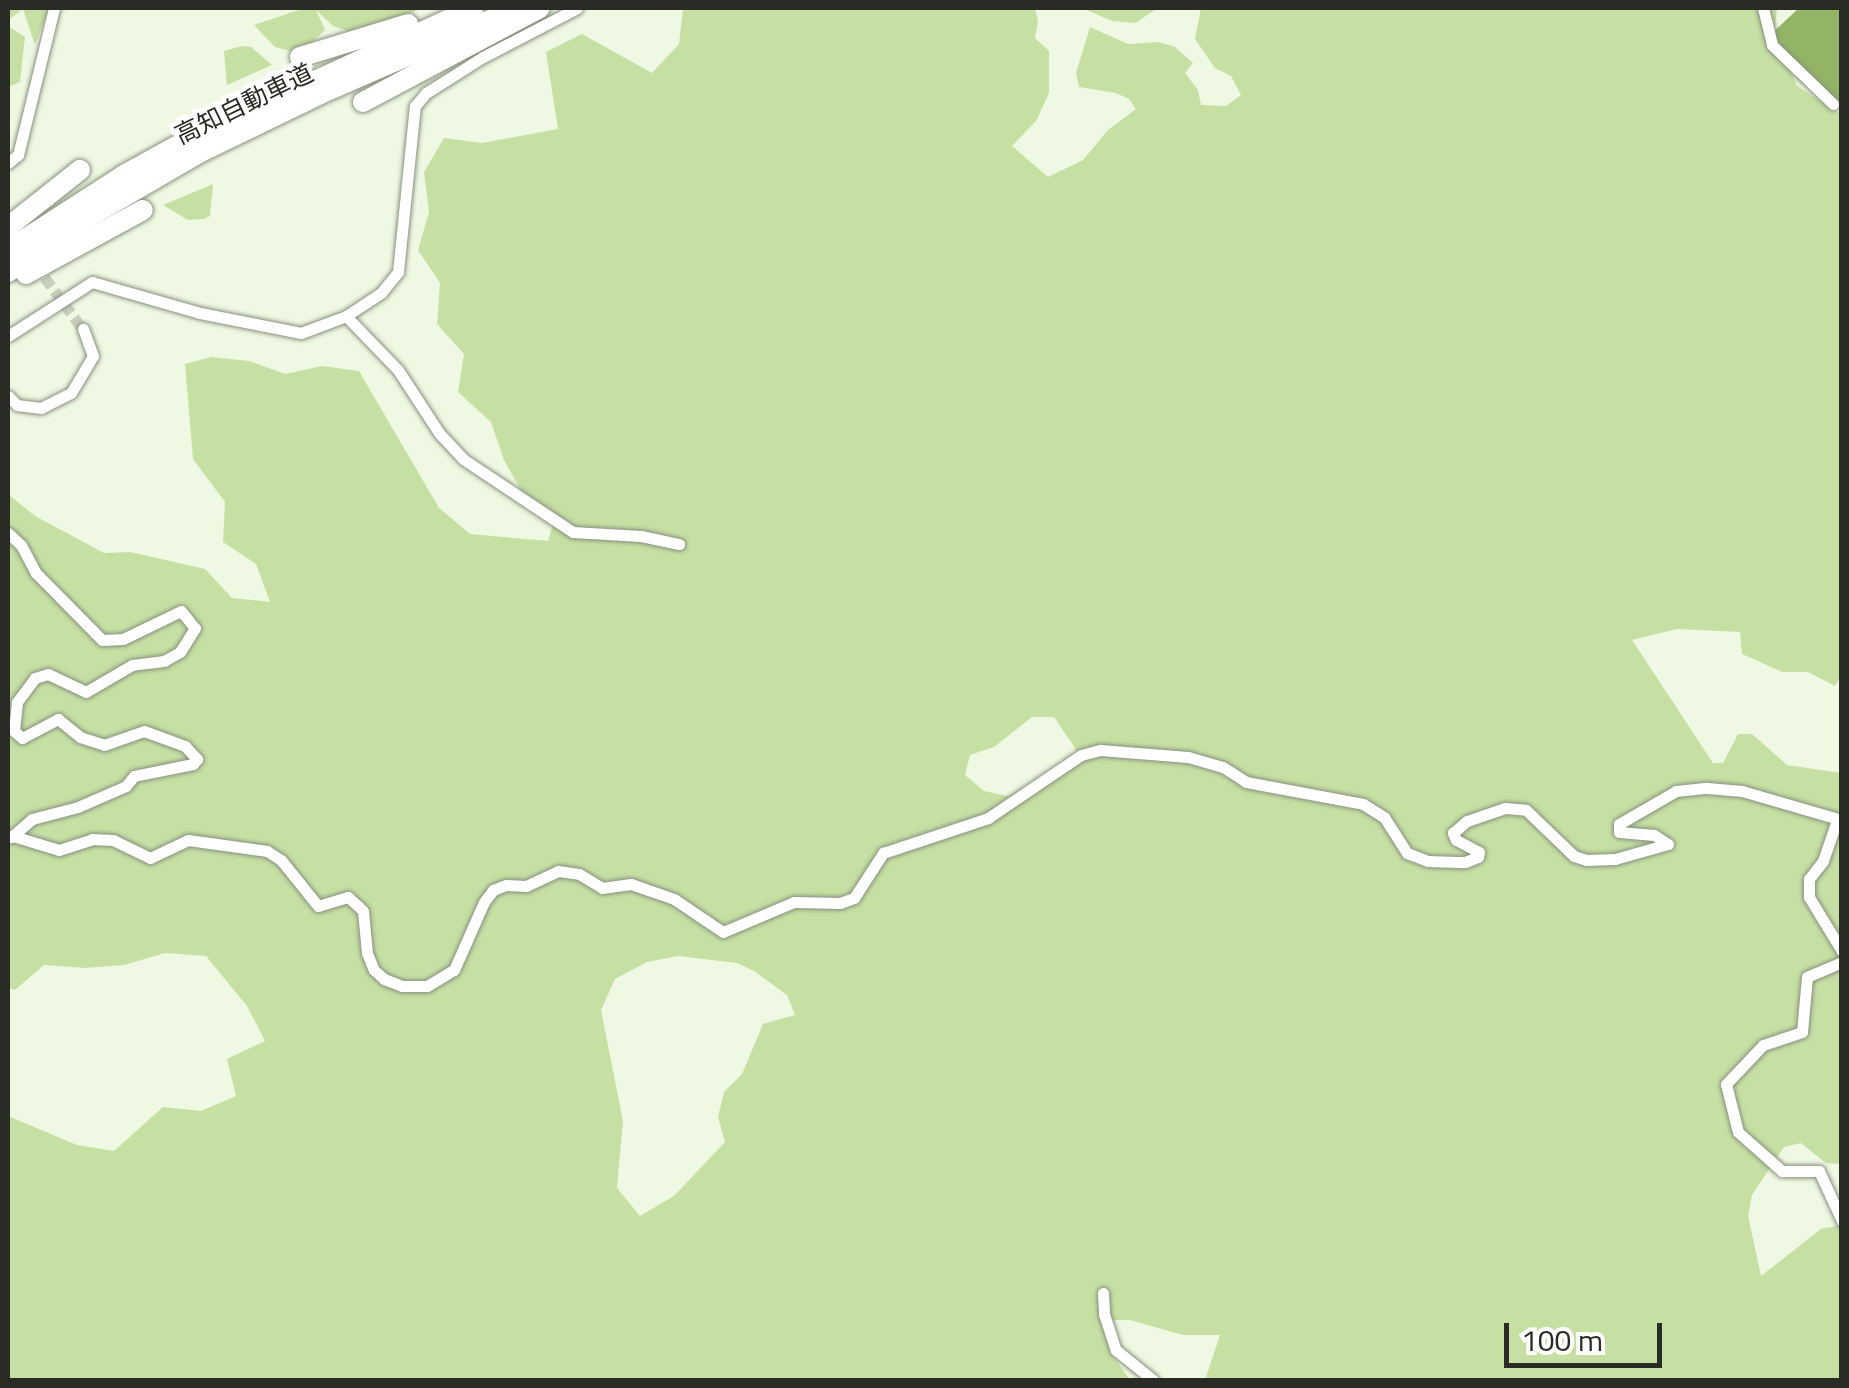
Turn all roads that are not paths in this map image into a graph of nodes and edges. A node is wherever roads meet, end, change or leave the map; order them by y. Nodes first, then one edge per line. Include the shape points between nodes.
1 (54, 8) edge
2 (456, 8) edge
3 (473, 8) edge
4 (518, 8) edge
5 (540, 8) edge
6 (577, 8) edge
7 (1763, 8) edge
8 (300, 57) dead end
9 (364, 102) dead end
10 (1833, 104) dead end
11 (8, 163) edge
12 (80, 170) dead end
13 (142, 210) dead end
14 (8, 227) edge
15 (8, 250) edge
16 (8, 272) edge
17 (8, 285) edge
18 (346, 316) junction
19 (83, 329) tunnel mouth
20 (8, 336) edge
21 (8, 396) edge
22 (8, 533) edge
23 (678, 544) dead end
24 (1839, 820) edge
25 (10, 837) edge
26 (1842, 951) edge
27 (1842, 962) edge
28 (1842, 1221) edge
29 (1103, 1292) dead end
30 (1152, 1380) edge

1 - 11 street via 18,155
2 - 8 highway
3 - 15 highway, 高知自動車道 via 191,138
4 - 16 highway, 高知自動車道 via 199,154
5 - 9 highway
6 - 18 street via 483,57 415,106 398,272 382,293
7 - 10 street via 1772,45
12 - 14 highway
13 - 17 highway
18 - 20 street via 301,333 92,282
18 - 23 street via 398,370 463,459 574,532
19 - 21 street via 93,356 71,393 41,408 18,405
22 - 25 street via 36,574 102,640 124,639 182,611 195,628 180,652 132,666 86,692 48,674 34,678 18,702 14,731 22,738 58,720 80,738 104,745 144,731 195,752 193,764 134,776 78,807 32,819
24 - 25 street via 1742,791 1676,792 1619,824 1619,832 1664,837 1668,844 1596,860 1574,856 1526,810 1505,808 1453,832 1478,857 1428,861 1407,854 1384,817 1363,804 1246,782 1188,757 1100,750 1080,755 988,818 884,852 854,898 794,902 723,932 674,899 631,884 602,888 579,874 558,871 526,886 493,890 454,970 427,986 402,986 374,970 357,904 348,896 318,906 267,851 188,840 150,858 112,840 59,850
24 - 26 street via 1809,879 1810,897
27 - 28 street via 1808,977 1802,1032 1763,1046 1726,1084 1738,1132 1782,1172 1819,1171
29 - 30 street via 1116,1350

